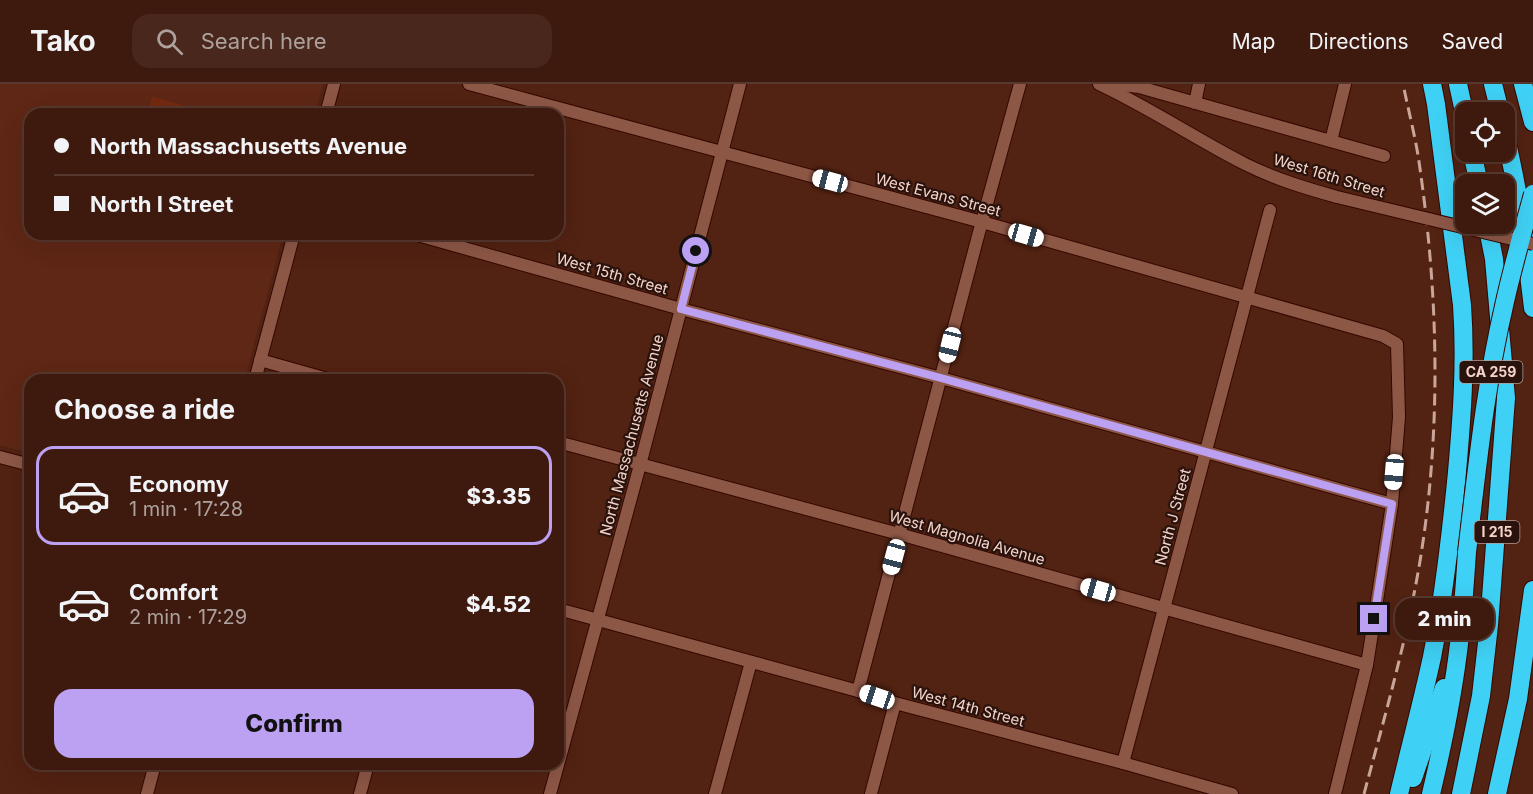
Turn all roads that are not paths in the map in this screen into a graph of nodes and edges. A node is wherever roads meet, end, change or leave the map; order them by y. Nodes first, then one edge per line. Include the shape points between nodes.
1 (334, 84) edge
2 (469, 84) edge
3 (740, 84) edge
4 (1020, 84) edge
5 (1099, 84) edge
6 (1113, 84) edge
7 (1199, 84) edge
8 (1345, 84) edge
9 (1432, 84) edge
10 (1458, 84) edge
11 (1493, 84) edge
12 (1523, 84) edge
13 (1462, 102) edge
14 (1498, 102) edge
15 (1195, 103) junction
16 (328, 108) edge
17 (560, 108) edge
18 (564, 109) edge
19 (1533, 122) edge
20 (1331, 141) junction
21 (722, 151) junction
22 (1384, 156) dead end
23 (1512, 162) edge
24 (1533, 195) edge
25 (1270, 210) dead end
26 (982, 222) junction
27 (1488, 234) edge
28 (292, 240) edge
29 (435, 240) edge
30 (1533, 244) edge
31 (1247, 297) junction
32 (1533, 308) edge
33 (681, 309) junction
34 (260, 360) junction
35 (256, 374) edge
36 (310, 374) edge
37 (941, 378) junction
38 (564, 444) edge
39 (1205, 453) junction
40 (0, 457) edge
41 (24, 463) edge
42 (640, 465) junction
43 (1392, 504) junction
44 (899, 534) junction
45 (1533, 590) edge
46 (1164, 609) junction
47 (564, 610) edge
48 (598, 619) junction
49 (1460, 644) junction
50 (751, 662) junction
51 (1367, 665) junction
52 (858, 691) junction
53 (895, 703) junction
54 (564, 743) edge
55 (1123, 763) junction
56 (153, 770) edge
57 (366, 770) edge
58 (557, 770) edge
59 (147, 794) edge
60 (360, 794) edge
61 (550, 794) edge
62 (715, 794) edge
63 (871, 794) edge
64 (1232, 794) edge
65 (1335, 794) edge
66 (1399, 794) edge
67 (1408, 794) edge
68 (1431, 794) edge
69 (1461, 794) edge
70 (1497, 794) edge

1 - 16 street
2 - 17 street, West Evans Street
3 - 21 street, North Massachusetts Avenue
4 - 26 street
5 - 30 street, West 16th Street, bridge via 1246,164 1304,188
6 - 15 street
7 - 15 street
8 - 20 street
9 - 66 highway via 1462,304 1464,389 1440,609
10 - 13 highway
11 - 14 highway
12 - 19 highway
15 - 20 street
18 - 21 street, West Evans Street
20 - 22 street
21 - 26 street, West Evans Street
21 - 33 street, North Massachusetts Avenue
23 - 32 highway
24 - 49 highway, CA 259, bridge via 1503,306 1479,446
25 - 31 street, North J Street
26 - 31 street, West Evans Street
26 - 37 street
27 - 69 highway, I 215 via 1506,398 1482,686
28 - 34 street
29 - 33 street, West 15th Street
31 - 39 street, North J Street
31 - 43 street, West Evans Street via 1383,336 1397,344 1399,417
33 - 37 street, West 15th Street
33 - 42 street, North Massachusetts Avenue
34 - 35 street
34 - 36 street
37 - 39 street, West 15th Street
37 - 44 street
38 - 42 street, West Magnolia Avenue
39 - 43 street, West 15th Street
39 - 46 street, North J Street
40 - 41 street
42 - 44 street, West Magnolia Avenue
42 - 48 street, North Massachusetts Avenue
43 - 51 street
44 - 46 street, West Magnolia Avenue
44 - 52 street
45 - 70 highway via 1518,699
46 - 51 street, West Magnolia Avenue
46 - 55 street, North J Street
47 - 48 street, West 14th Street
48 - 50 street, West 14th Street
48 - 54 street, North Massachusetts Avenue
49 - 67 highway
49 - 68 highway
50 - 52 street, West 14th Street
50 - 62 street
51 - 65 street
52 - 53 street, West 14th Street
53 - 55 street, West 14th Street
53 - 63 street
55 - 64 street, West 14th Street
56 - 59 street
57 - 60 street
58 - 61 street, North Massachusetts Avenue

